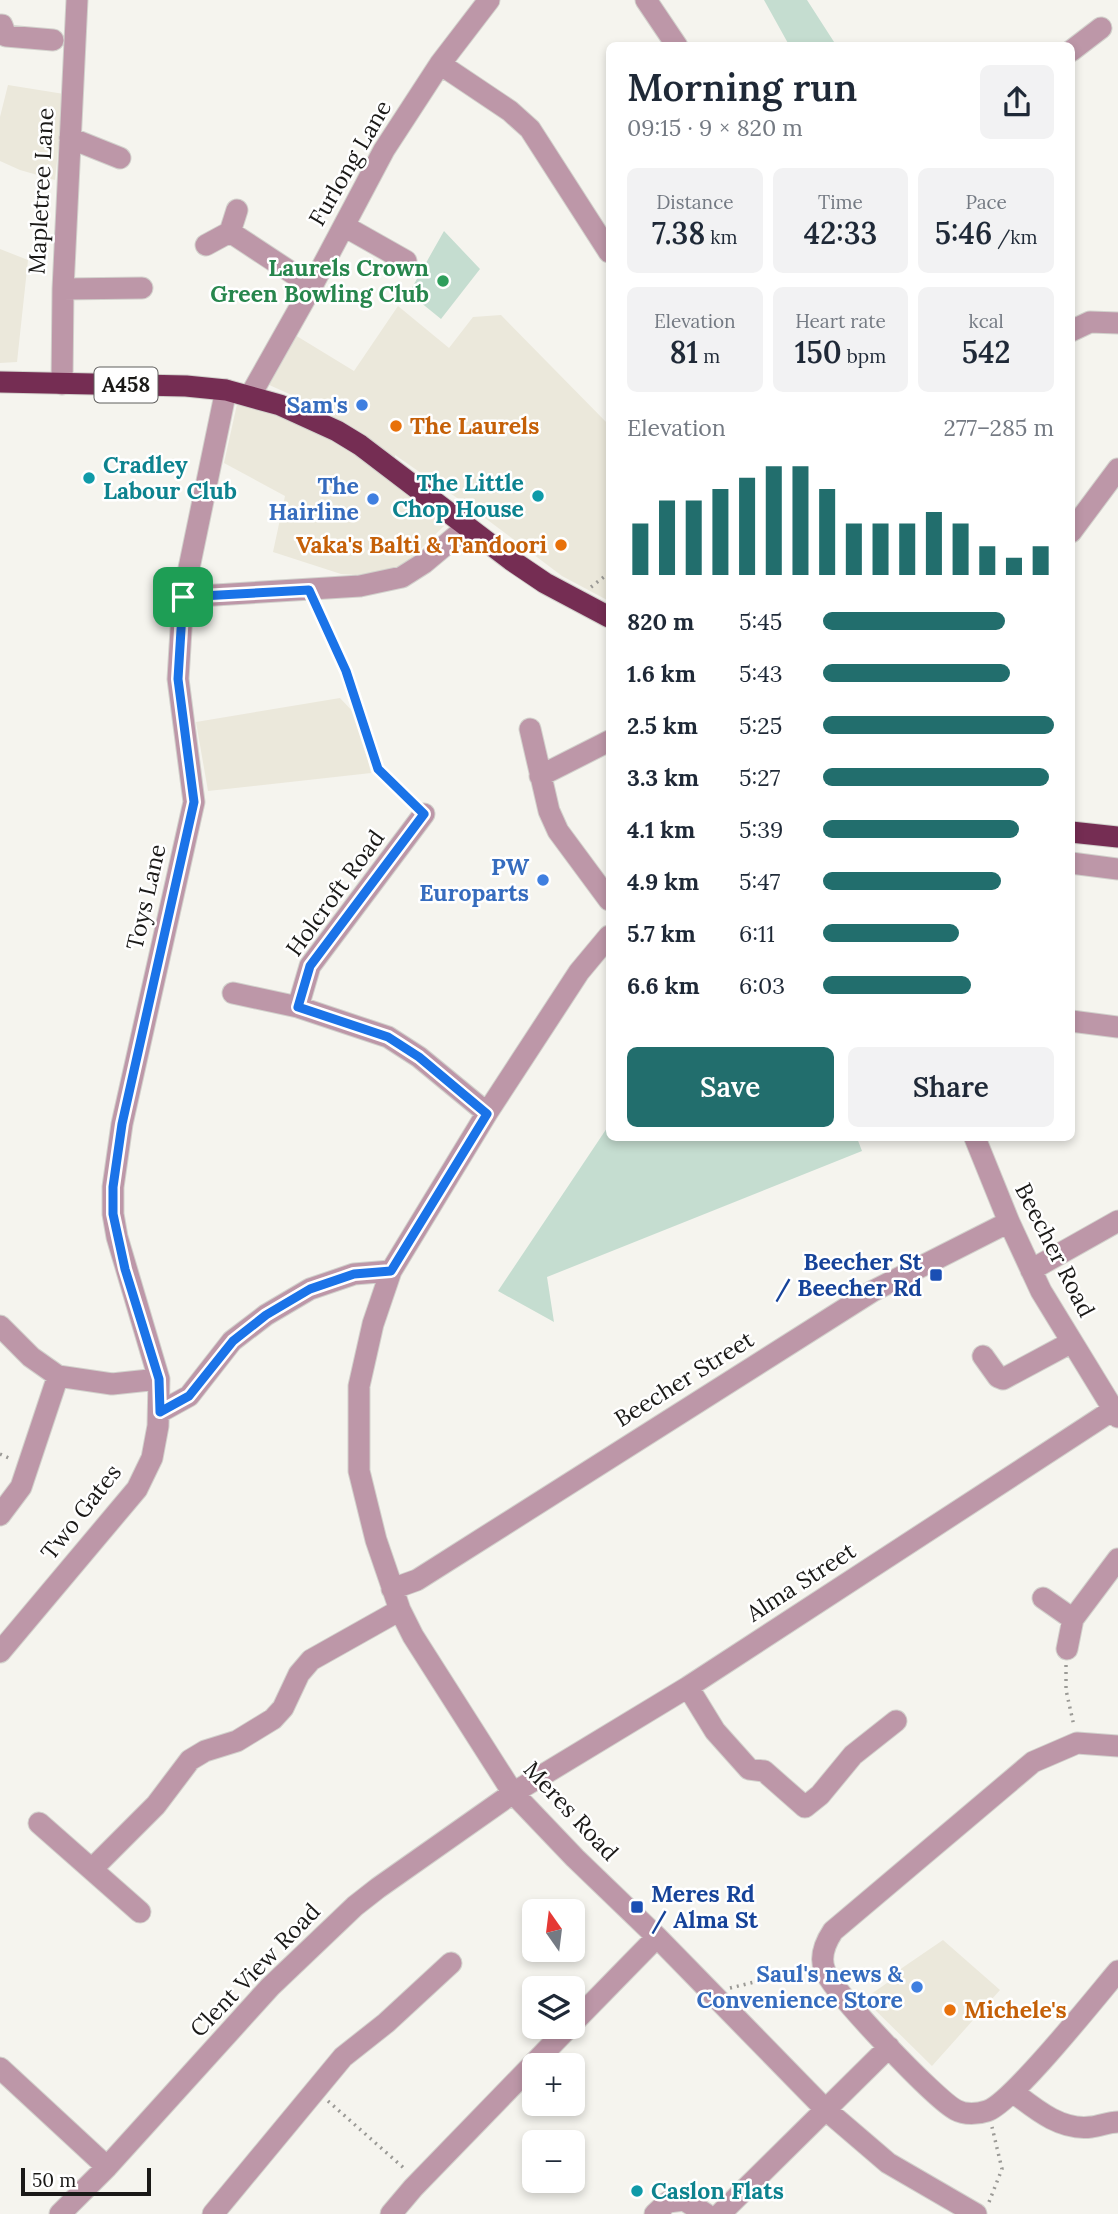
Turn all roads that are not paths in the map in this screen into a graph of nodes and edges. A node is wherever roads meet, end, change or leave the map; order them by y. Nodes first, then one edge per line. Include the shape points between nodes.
1 (77, 0) edge
2 (489, 0) edge
3 (646, 0) edge
4 (0, 24) edge
5 (1101, 28) dead end
6 (53, 40) dead end
7 (674, 42) edge
8 (1075, 48) edge
9 (440, 64) junction
10 (70, 138) junction
11 (120, 158) dead end
12 (237, 210) dead end
13 (344, 226) junction
14 (230, 232) junction
15 (206, 245) dead end
16 (606, 247) edge
17 (406, 261) dead end
18 (312, 286) junction
19 (142, 288) dead end
20 (63, 289) junction
21 (1118, 323) edge
22 (1075, 329) edge
23 (0, 382) edge
24 (62, 384) junction
25 (226, 390) junction
26 (250, 396) junction
27 (1118, 469) edge
28 (1075, 520) edge
29 (467, 527) junction
30 (183, 597) junction
31 (606, 615) edge
32 (530, 729) dead end
33 (606, 743) edge
34 (540, 776) junction
35 (424, 814) road end
36 (1075, 832) edge
37 (1118, 837) edge
38 (1075, 864) edge
39 (1118, 869) edge
40 (606, 896) edge
41 (606, 940) edge
42 (233, 993) dead end
43 (298, 1007) junction
44 (1075, 1022) edge
45 (1118, 1027) edge
46 (487, 1114) junction
47 (976, 1141) edge
48 (1118, 1221) edge
49 (1009, 1222) junction
50 (1031, 1270) junction
51 (391, 1271) junction
52 (0, 1326) edge
53 (1072, 1342) junction
54 (983, 1356) dead end
55 (58, 1376) junction
56 (159, 1379) junction
57 (1114, 1403) edge
58 (160, 1412) junction
59 (0, 1515) edge
60 (1118, 1559) edge
61 (392, 1589) junction
62 (1043, 1598) dead end
63 (400, 1610) junction
64 (1073, 1619) junction
65 (1067, 1649) road end
66 (0, 1652) edge
67 (688, 1687) junction
68 (896, 1721) dead end
69 (1118, 1746) edge
70 (513, 1793) junction
71 (39, 1823) dead end
72 (93, 1868) junction
73 (140, 1912) dead end
74 (657, 1937) junction
75 (451, 1963) dead end
76 (1118, 1971) edge
77 (585, 2011) edge
78 (557, 2039) edge
79 (889, 2047) junction
80 (0, 2068) edge
81 (1013, 2092) junction
82 (825, 2109) junction
83 (1118, 2122) edge
84 (107, 2167) junction
85 (982, 2208) edge
86 (60, 2214) edge
87 (213, 2214) edge
88 (391, 2214) edge
89 (655, 2214) edge
90 (706, 2214) edge
91 (720, 2214) edge

1 - 10 street, Mapletree Lane
2 - 9 street, Furlong Lane
3 - 7 street
4 - 6 street via 6,36
5 - 8 street
9 - 13 street, Furlong Lane via 384,150
9 - 16 street via 530,130
10 - 11 street
10 - 20 street, Mapletree Lane
12 - 14 street
13 - 17 street
13 - 18 street, Furlong Lane
14 - 15 street
14 - 18 street
18 - 26 street, Furlong Lane
19 - 20 street
20 - 24 street, Mapletree Lane
21 - 22 street via 1090,322
23 - 24 highway, A458
24 - 25 highway, A458
25 - 26 highway, A458
25 - 30 street, Toys Lane
26 - 29 highway, A458 via 337,431
27 - 28 street
29 - 30 street via 402,577 360,586
29 - 31 highway, A458 via 545,583
30 - 56 street, Toys Lane via 178,679 194,802 122,1124 113,1187 113,1214 125,1269
32 - 34 street
33 - 34 street
34 - 40 street via 558,831
35 - 43 street, Holcroft Road via 310,966
36 - 37 highway
38 - 39 street
41 - 46 street, Meres Road via 579,972
42 - 43 street
43 - 46 street via 388,1037
44 - 45 street
46 - 51 street, Meres Road
47 - 49 street, Beecher Road
48 - 50 street
49 - 50 street, Beecher Road
49 - 61 street, Beecher Street via 873,1291 417,1580
50 - 53 street, Beecher Road
51 - 58 street via 354,1274 310,1289 266,1315 233,1341 189,1396
51 - 61 street, Meres Road via 359,1386 359,1471
52 - 55 street
53 - 54 street via 1003,1379
53 - 57 street, Beecher Road
55 - 56 street via 112,1384
55 - 59 street via 21,1487
56 - 58 street, Toys Lane
57 - 67 street, Alma Street
58 - 66 street, Two Gates via 152,1458 137,1489
60 - 64 street
61 - 63 street, Meres Road
62 - 64 street
63 - 70 street, Meres Road
63 - 72 street via 311,1660 273,1719 237,1741 190,1760 156,1805
64 - 65 street
67 - 68 street via 715,1731 749,1769 764,1771 805,1807 853,1755
67 - 70 street, Alma Street
69 - 79 street via 1077,1743 1033,1762 833,1931 825,1944 823,1965 833,1985
70 - 74 street, Meres Road
70 - 84 street, Clent View Road via 355,1906 270,1987
71 - 72 street
72 - 73 street
74 - 77 street
74 - 82 street, Meres Road
75 - 87 street via 344,2057
76 - 81 street
78 - 88 street
79 - 81 street via 951,2107 969,2114 988,2111
79 - 82 street
80 - 84 street
81 - 83 street via 1035,2109 1071,2126
82 - 85 street, Meres Road via 888,2163
82 - 91 street
84 - 86 street, Clent View Road
89 - 90 street via 668,2203 684,2200

